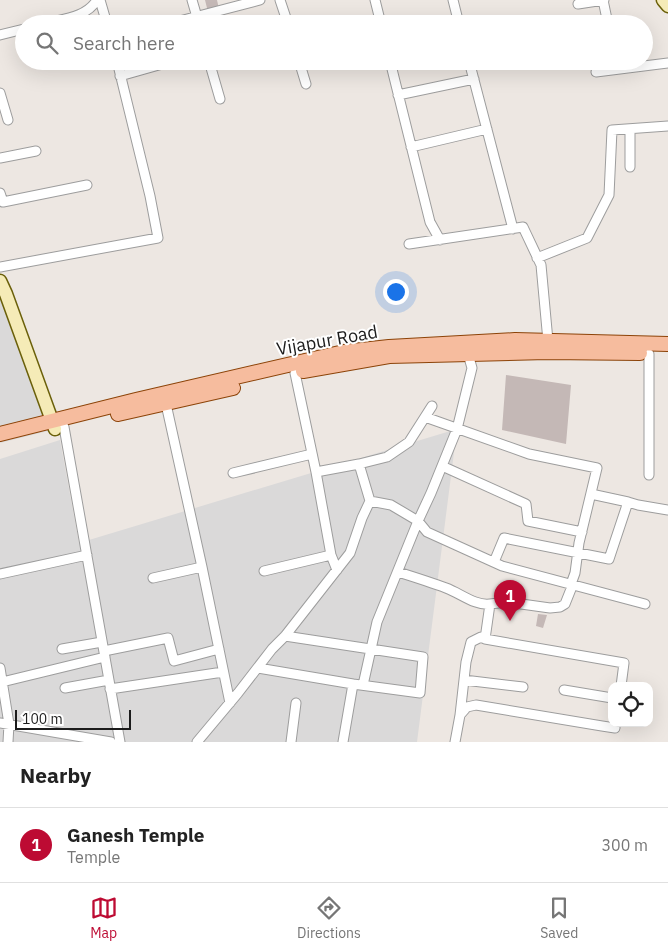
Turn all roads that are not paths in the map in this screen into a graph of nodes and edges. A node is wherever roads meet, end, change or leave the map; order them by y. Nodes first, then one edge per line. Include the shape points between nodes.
1 (98, 0) edge
2 (192, 0) edge
3 (260, 0) edge
4 (280, 0) edge
5 (375, 0) edge
6 (454, 0) edge
7 (604, 0) edge
8 (663, 0) edge
9 (578, 4) dead end
10 (668, 6) edge
11 (79, 15) edge
12 (104, 15) edge
13 (196, 15) edge
14 (214, 15) edge
15 (285, 15) edge
16 (379, 15) edge
17 (457, 15) edge
18 (606, 15) edge
19 (15, 31) edge
20 (0, 35) edge
21 (668, 63) edge
22 (653, 64) edge
23 (119, 70) edge
24 (141, 70) edge
25 (212, 70) edge
26 (302, 70) edge
27 (392, 70) edge
28 (472, 70) edge
29 (602, 70) edge
30 (596, 72) dead end
31 (120, 76) junction
32 (474, 79) junction
33 (306, 84) dead end
34 (0, 93) edge
35 (398, 95) junction
36 (220, 99) dead end
37 (8, 120) dead end
38 (668, 126) edge
39 (487, 129) junction
40 (630, 129) junction
41 (411, 147) junction
42 (36, 151) dead end
43 (0, 158) edge
44 (630, 167) dead end
45 (87, 185) dead end
46 (0, 193) edge
47 (513, 229) junction
48 (440, 240) junction
49 (410, 244) dead end
50 (537, 258) junction
51 (0, 267) edge
52 (0, 280) edge
53 (548, 341) junction
54 (668, 344) edge
55 (468, 354) junction
56 (649, 354) junction
57 (668, 354) edge
58 (295, 372) junction
59 (166, 404) junction
60 (432, 406) dead end
61 (425, 418) junction
62 (57, 426) junction
63 (457, 429) junction
64 (0, 434) edge
65 (0, 442) edge
66 (312, 454) junction
67 (360, 464) junction
68 (442, 466) junction
69 (316, 472) junction
70 (233, 473) dead end
71 (649, 475) dead end
72 (591, 494) junction
73 (370, 501) junction
74 (628, 502) junction
75 (668, 510) edge
76 (418, 520) junction
77 (582, 532) junction
78 (578, 553) junction
79 (87, 555) junction
80 (331, 555) junction
81 (494, 562) junction
82 (202, 567) junction
83 (337, 570) junction
84 (264, 571) dead end
85 (398, 572) junction
86 (0, 574) edge
87 (153, 578) dead end
88 (571, 584) junction
89 (490, 604) junction
90 (645, 604) dead end
91 (285, 636) junction
92 (485, 639) junction
93 (62, 649) dead end
94 (219, 649) junction
95 (370, 649) junction
96 (103, 650) junction
97 (0, 668) edge
98 (258, 668) junction
99 (223, 672) junction
100 (464, 680) junction
101 (2, 682) junction
102 (622, 682) edge
103 (353, 684) junction
104 (110, 685) junction
105 (363, 685) junction
106 (523, 687) dead end
107 (65, 688) dead end
108 (564, 690) dead end
109 (608, 697) edge
110 (296, 703) dead end
111 (230, 704) junction
112 (460, 715) junction
113 (5, 724) edge
114 (608, 727) edge
115 (51, 732) junction
116 (8, 742) edge
117 (50, 742) edge
118 (111, 742) edge
119 (120, 742) edge
120 (197, 742) edge
121 (291, 742) edge
122 (343, 742) edge
123 (455, 742) edge

1 - 11 street
1 - 12 street
2 - 13 street
3 - 14 street
4 - 15 street
5 - 16 street
6 - 17 street
7 - 9 street
7 - 18 street
8 - 10 street
19 - 20 street
21 - 22 street
23 - 31 street
24 - 31 street
25 - 36 street
26 - 33 street
27 - 35 street
28 - 32 street
29 - 30 street
31 - 51 street via 158,238
32 - 35 street
32 - 39 street
34 - 37 street
35 - 41 street
38 - 40 street
39 - 41 street
39 - 47 street
40 - 44 street
40 - 50 street via 612,130 609,195 587,238
41 - 48 street via 430,222
42 - 43 street
45 - 46 street via 3,202
47 - 48 street
47 - 50 street via 523,227
48 - 49 street
50 - 53 street via 541,265
52 - 62 street
53 - 54 main road, Vijapur Road
53 - 62 main road, Vijapur Road via 515,340 344,352 136,400
55 - 56 main road, Vijapur Road
55 - 58 main road, Vijapur Road via 389,356
55 - 63 street via 472,368
56 - 57 main road, Vijapur Road
56 - 71 street
58 - 59 main road, Vijapur Road
58 - 66 street
59 - 62 main road, Vijapur Road
59 - 82 street
60 - 61 street
61 - 63 street
61 - 67 street via 409,442 387,458
62 - 64 main road, Vijapur Road
62 - 65 main road, Vijapur Road
62 - 79 street
63 - 68 street
63 - 72 street via 528,454 597,468
66 - 69 street
66 - 70 street
67 - 69 street
67 - 73 street
68 - 76 street
68 - 77 street via 526,504 528,521
69 - 80 street
72 - 74 street
72 - 77 street
73 - 76 street via 391,505
73 - 83 street via 350,553
74 - 75 street
74 - 78 street via 609,559
76 - 81 street via 427,532
76 - 85 street
77 - 78 street
78 - 81 street via 504,538
78 - 88 street
79 - 86 street
79 - 96 street
80 - 83 street
80 - 84 street
81 - 88 street
82 - 87 street
82 - 94 street
83 - 91 street
85 - 89 street via 447,588 478,603
85 - 95 street via 377,622
88 - 89 street via 560,608 507,602
88 - 90 street
89 - 92 street
91 - 95 street
91 - 98 street
92 - 100 street via 481,637 471,642
92 - 102 street via 624,663
93 - 96 street
94 - 96 street via 174,661 168,638
94 - 99 street
95 - 105 street
95 - 105 street via 423,658 420,693
96 - 101 street
96 - 104 street
97 - 101 street
98 - 103 street
98 - 111 street
99 - 104 street
99 - 111 street
100 - 106 street
100 - 112 street
101 - 113 street
103 - 105 street
103 - 122 street
104 - 107 street
104 - 119 street
108 - 109 street
110 - 121 street
111 - 120 street
112 - 114 street via 467,707 476,705
112 - 123 street
113 - 115 street
113 - 116 street
115 - 117 street
115 - 118 street

